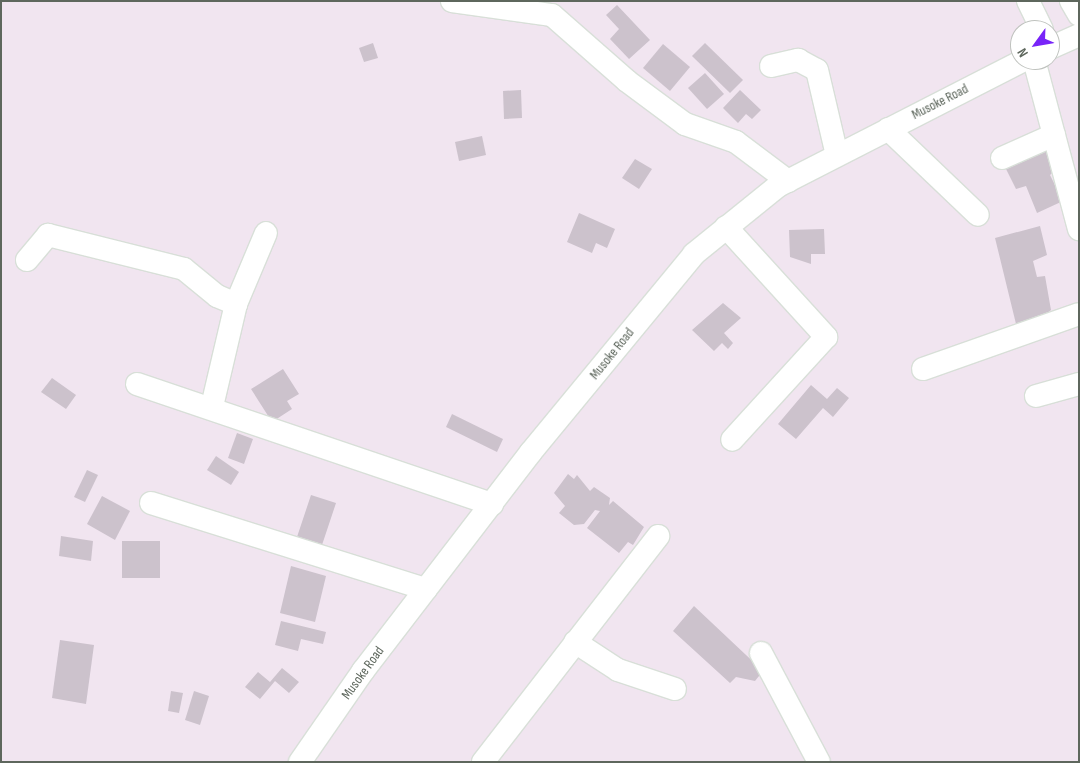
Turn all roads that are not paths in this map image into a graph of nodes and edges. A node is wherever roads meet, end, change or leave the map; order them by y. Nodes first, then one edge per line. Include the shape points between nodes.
1 (452, 1) edge
2 (1028, 1) edge
3 (1071, 1) edge
4 (1079, 15) edge
5 (1036, 20) edge
6 (1079, 35) edge
7 (1060, 41) edge
8 (772, 66) dead end
9 (1010, 67) edge
10 (1048, 70) edge
11 (888, 129) junction
12 (1054, 136) junction
13 (837, 155) junction
14 (1002, 158) dead end
15 (788, 180) junction
16 (978, 215) dead end
17 (726, 227) junction
18 (1079, 229) edge
19 (266, 234) dead end
20 (27, 260) dead end
21 (236, 304) junction
22 (1079, 314) edge
23 (923, 369) dead end
24 (137, 384) dead end
25 (1079, 384) edge
26 (1036, 396) dead end
27 (212, 406) junction
28 (732, 440) dead end
29 (150, 502) dead end
30 (492, 504) junction
31 (658, 536) dead end
32 (426, 589) junction
33 (575, 642) junction
34 (761, 653) dead end
35 (674, 689) dead end
36 (300, 762) edge
37 (483, 762) edge
38 (819, 762) edge

1 - 15 street via 552,15 626,81 685,124 750,149
2 - 5 street
3 - 4 street
6 - 7 street
8 - 13 street via 798,60 817,70
9 - 11 street, Musoke Road
10 - 12 street
11 - 13 street, Musoke Road
11 - 16 street
12 - 14 street
12 - 18 street
13 - 15 street, Musoke Road
15 - 17 street, Musoke Road
17 - 28 street via 826,338
17 - 30 street, Musoke Road via 688,261
19 - 21 street
20 - 21 street via 48,234 184,269 217,296
21 - 27 street
22 - 23 street
24 - 27 street
25 - 26 street
27 - 30 street
29 - 32 street
30 - 32 street, Musoke Road
31 - 33 street
32 - 36 street, Musoke Road
33 - 35 street via 618,670
33 - 37 street
34 - 38 street

